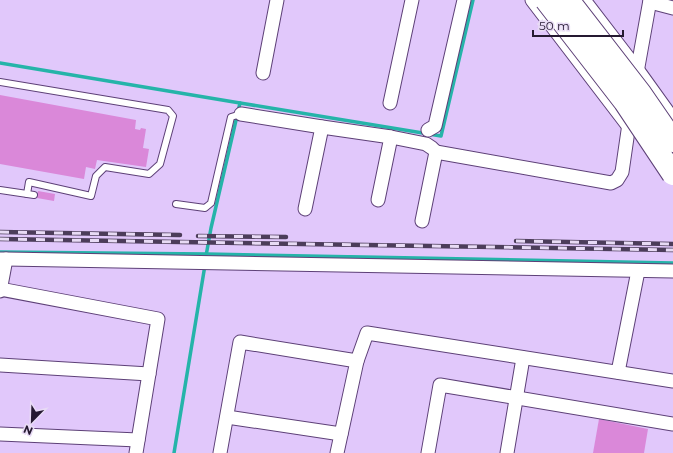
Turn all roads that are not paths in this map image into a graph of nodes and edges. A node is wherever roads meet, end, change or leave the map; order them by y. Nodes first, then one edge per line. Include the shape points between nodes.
1 (277, 0) edge
2 (412, 0) edge
3 (464, 0) edge
4 (532, 0) edge
5 (546, 0) edge
6 (568, 0) edge
7 (584, 0) edge
8 (650, 1) edge
9 (673, 8) edge
10 (637, 69) junction
11 (263, 73) dead end
12 (0, 82) edge
13 (390, 103) dead end
14 (236, 116) joint
15 (673, 119) edge
16 (629, 127) junction
17 (322, 128) junction
18 (428, 130) dead end
19 (391, 137) junction
20 (673, 141) edge
21 (436, 152) junction
22 (673, 174) edge
23 (0, 190) edge
24 (27, 194) junction
25 (34, 195) dead end
26 (378, 200) dead end
27 (176, 204) dead end
28 (305, 209) dead end
29 (422, 221) dead end
30 (3, 259) edge
31 (638, 271) junction
32 (673, 271) edge
33 (0, 290) edge
34 (523, 358) junction
35 (357, 361) junction
36 (0, 365) edge
37 (618, 372) junction
38 (149, 374) junction
39 (673, 381) edge
40 (516, 398) junction
41 (227, 416) junction
42 (673, 424) edge
43 (0, 434) edge
44 (341, 434) junction
45 (137, 447) edge
46 (220, 453) edge
47 (337, 453) edge
48 (428, 453) edge
49 (507, 453) edge

1 - 11 street
2 - 13 street
3 - 18 street via 435,126
4 - 16 street
5 - 22 highway, bridge via 626,102
6 - 20 highway, bridge via 640,93
7 - 10 street
8 - 9 street
8 - 10 street
10 - 15 street
10 - 16 street
12 - 24 lane via 168,110 173,116 160,164 149,174 105,167 96,176 91,196 29,182
14 - 17 street
14 - 27 lane via 211,203 205,208
16 - 21 street via 622,172 617,180 611,183
17 - 19 street
17 - 28 street
19 - 21 street via 426,144
19 - 26 street
21 - 29 street
23 - 24 lane
24 - 25 lane
30 - 31 street
30 - 33 street
31 - 32 street
31 - 37 street
33 - 38 street via 158,319
34 - 35 street via 367,333
34 - 37 street
34 - 40 street
35 - 41 street via 240,342
35 - 44 street
36 - 38 street
37 - 39 street
38 - 45 street
40 - 42 street
40 - 48 street via 440,385
40 - 49 street
41 - 44 street
41 - 46 street
43 - 45 street
44 - 47 street

